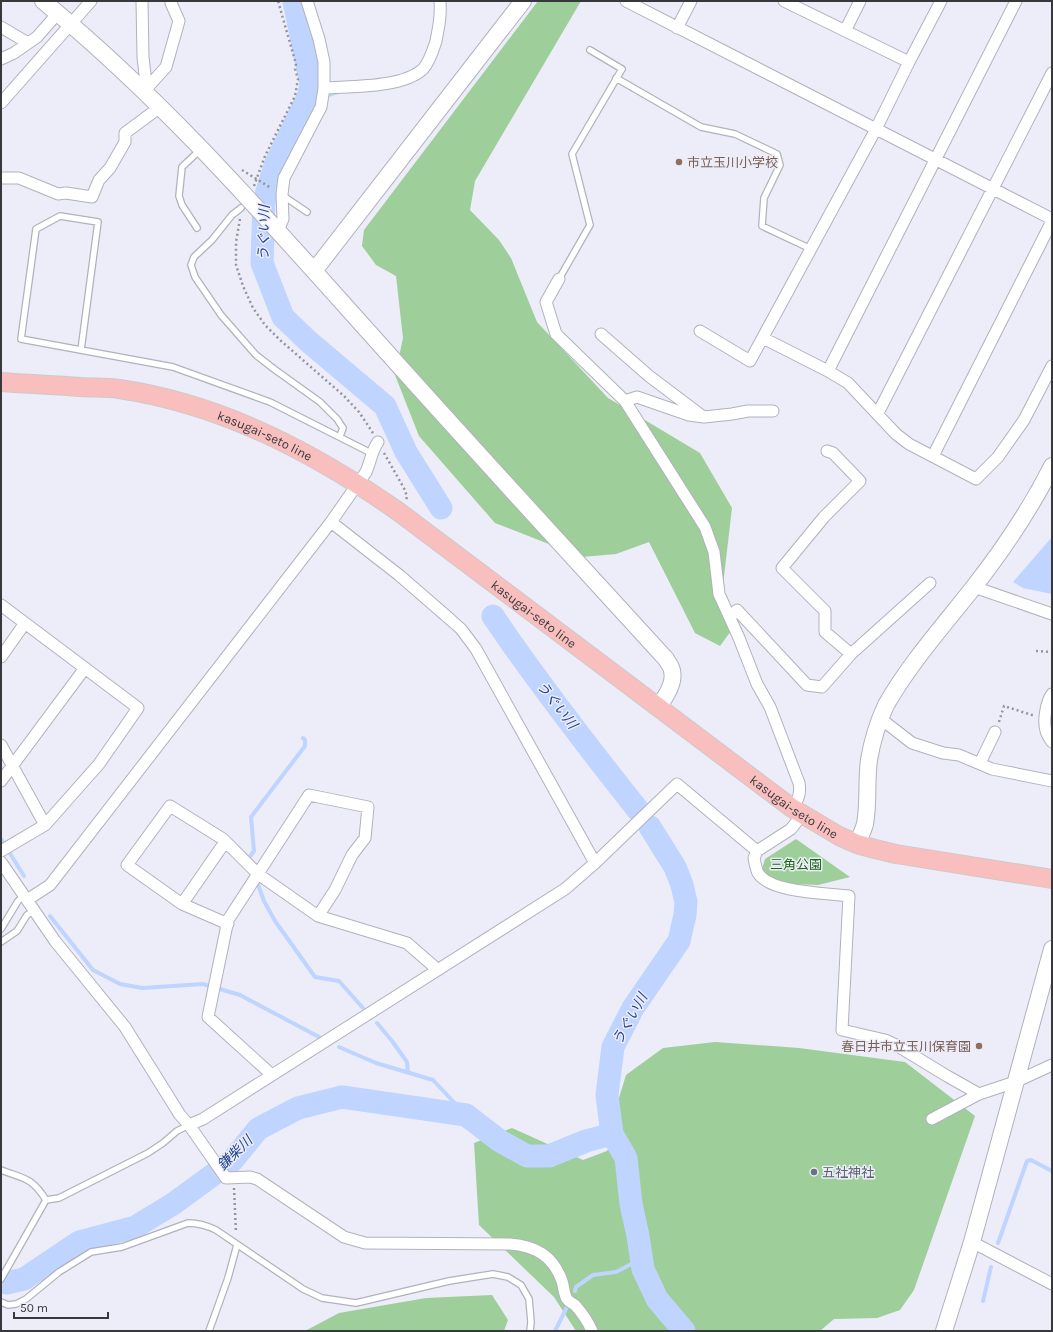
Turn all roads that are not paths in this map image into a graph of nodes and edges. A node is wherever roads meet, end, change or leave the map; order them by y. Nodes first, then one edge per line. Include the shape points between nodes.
1 (43, 1) edge
2 (91, 1) edge
3 (142, 1) edge
4 (171, 1) edge
5 (308, 1) edge
6 (440, 1) edge
7 (523, 1) edge
8 (626, 1) edge
9 (691, 1) edge
10 (785, 1) edge
11 (860, 1) edge
12 (941, 1) edge
13 (1016, 1) edge
14 (58, 13) junction
15 (71, 24) junction
16 (1, 27) edge
17 (677, 28) junction
18 (845, 31) junction
19 (28, 43) junction
20 (590, 50) dead end
21 (1, 59) edge
22 (909, 62) junction
23 (1052, 73) edge
24 (616, 78) junction
25 (324, 88) junction
26 (147, 91) junction
27 (1, 103) edge
28 (160, 107) junction
29 (876, 129) junction
30 (201, 149) junction
31 (935, 159) junction
32 (1, 178) edge
33 (993, 189) junction
34 (282, 194) junction
35 (244, 203) junction
36 (307, 212) dead end
37 (1052, 220) edge
38 (197, 228) dead end
39 (278, 231) junction
40 (811, 249) junction
41 (314, 271) junction
42 (559, 279) joint
43 (700, 331) dead end
44 (601, 334) dead end
45 (763, 338) junction
46 (81, 350) junction
47 (1052, 366) edge
48 (828, 371) junction
49 (1, 382) edge
50 (625, 401) junction
51 (773, 411) dead end
52 (878, 413) junction
53 (704, 417) junction
54 (340, 436) junction
55 (378, 442) road end
56 (827, 451) dead end
57 (371, 453) junction
58 (932, 456) junction
59 (1052, 466) edge
60 (359, 484) junction
61 (331, 522) junction
62 (930, 583) dead end
63 (974, 587) junction
64 (1, 605) edge
65 (1052, 614) edge
66 (730, 617) junction
67 (25, 623) junction
68 (851, 654) junction
69 (1, 656) edge
70 (85, 668) junction
71 (1052, 694) edge
72 (658, 707) junction
73 (881, 719) junction
74 (995, 732) road end
75 (1052, 742) edge
76 (1, 746) edge
77 (980, 763) junction
78 (12, 766) junction
79 (1052, 778) edge
80 (1, 781) edge
81 (797, 811) junction
82 (45, 825) junction
83 (225, 842) junction
84 (857, 844) junction
85 (1, 851) edge
86 (757, 851) junction
87 (1, 862) edge
88 (595, 863) junction
89 (258, 874) junction
90 (1052, 879) edge
91 (25, 898) junction
92 (182, 904) junction
93 (33, 911) junction
94 (318, 916) junction
95 (228, 924) junction
96 (1, 929) edge
97 (1, 942) edge
98 (1052, 949) edge
99 (438, 970) junction
100 (1052, 1065) edge
101 (272, 1075) junction
102 (1015, 1082) junction
103 (979, 1094) junction
104 (932, 1118) dead end
105 (189, 1125) junction
106 (1, 1170) edge
107 (46, 1200) junction
108 (972, 1242) junction
109 (235, 1244) junction
110 (1, 1279) edge
111 (1052, 1284) edge
112 (1, 1302) edge
113 (209, 1331) edge
114 (530, 1331) edge
115 (592, 1331) edge
116 (944, 1331) edge

1 - 14 street
2 - 15 street
3 - 26 street via 143,57
4 - 26 street via 179,21 166,67
5 - 25 street via 324,62
6 - 25 street via 441,18 433,52 423,69 397,82
7 - 41 street
8 - 17 street
9 - 17 street
10 - 18 street
11 - 18 street
12 - 22 street
13 - 31 street
14 - 15 street
14 - 19 street via 37,37
15 - 26 street
15 - 27 street
16 - 19 street
17 - 29 street
18 - 22 street
19 - 21 street
20 - 24 lane via 622,69
22 - 29 street
23 - 33 street
24 - 40 lane via 701,127 734,134 777,154 780,165 764,198 762,226
24 - 42 lane via 572,154 590,225
25 - 34 street via 321,107 284,178
26 - 28 street
28 - 30 street
28 - 32 street via 125,134 125,142 110,168 99,180 92,197 58,194 19,178
29 - 31 street
29 - 40 street
30 - 35 street
30 - 38 lane via 182,167 179,196
31 - 33 street
31 - 48 street
33 - 37 street
33 - 52 street
34 - 36 lane
34 - 39 street via 283,219
35 - 39 street
35 - 54 lane via 194,257 191,265 194,277 221,315 256,354 307,392 337,419 343,428
37 - 58 street
39 - 41 street
40 - 45 street
41 - 72 street via 666,660 672,671 671,686
42 - 50 street via 546,302 556,334
43 - 45 street via 750,361
44 - 53 street via 649,376
45 - 48 street
46 - 46 lane via 21,339 36,229 60,216 98,222
46 - 54 lane via 172,367 270,402
47 - 58 street via 1024,420 998,457 976,479
48 - 52 street via 848,383
49 - 60 main road, kasugai-seto line via 118,389 173,400 224,416 275,438
50 - 53 street via 637,397 689,415
50 - 66 street via 705,527 714,552 719,594
51 - 53 street via 748,411
52 - 58 street via 896,434
54 - 57 lane
55 - 57 street
56 - 68 street via 833,453 860,481 824,517 782,568 825,611 825,632
57 - 60 street via 370,464
59 - 63 street via 1041,488
60 - 61 street
60 - 72 main road, kasugai-seto line
61 - 88 street via 424,596 461,630 476,649
61 - 91 street via 50,885
62 - 68 street
63 - 65 street
63 - 73 street via 904,676
64 - 67 street
66 - 68 street via 737,610 807,685 822,687
66 - 81 street via 757,684 770,707 799,783
67 - 69 street
67 - 70 street
70 - 78 street
70 - 82 street via 138,708 99,764
71 - 75 street via 1046,710 1046,730
72 - 81 main road, kasugai-seto line
73 - 77 street via 912,743
73 - 84 street via 869,761 864,825
74 - 77 street
76 - 78 street
77 - 79 street via 992,769
78 - 80 street
78 - 82 street
81 - 84 main road, kasugai-seto line
81 - 86 street via 791,829
82 - 85 street
83 - 89 street
83 - 92 street
83 - 92 street via 170,806 127,865
84 - 90 main road, kasugai-seto line via 896,854
86 - 88 street via 677,784
86 - 103 street via 754,858 758,873 769,883 783,888 849,896 842,1030 896,1044
87 - 91 street
88 - 99 street via 565,889
89 - 94 street
89 - 94 street via 309,795 368,807 365,838 352,855 335,890
89 - 95 street via 228,920
91 - 93 street
91 - 96 lane via 18,901
92 - 95 street
93 - 97 lane via 16,931
93 - 105 street via 125,1027 180,1115
94 - 99 street via 407,943
95 - 101 street via 208,1017
98 - 102 street
99 - 101 street
100 - 102 street
101 - 105 street via 203,1119
102 - 103 street
102 - 108 street
103 - 104 street
105 - 107 lane via 148,1153 59,1198
105 - 115 street via 230,1182 250,1177 257,1179 344,1237 365,1243 510,1244 532,1247 545,1256 557,1271 566,1298 586,1318
106 - 107 lane via 35,1184
107 - 110 lane
108 - 111 street
108 - 116 street
109 - 112 lane via 208,1226 188,1223 122,1247 91,1252 59,1272 26,1299 8,1305
109 - 113 lane via 228,1278
109 - 114 lane via 303,1289 322,1298 356,1303 449,1281 493,1274 508,1277 521,1284 529,1299 532,1322

